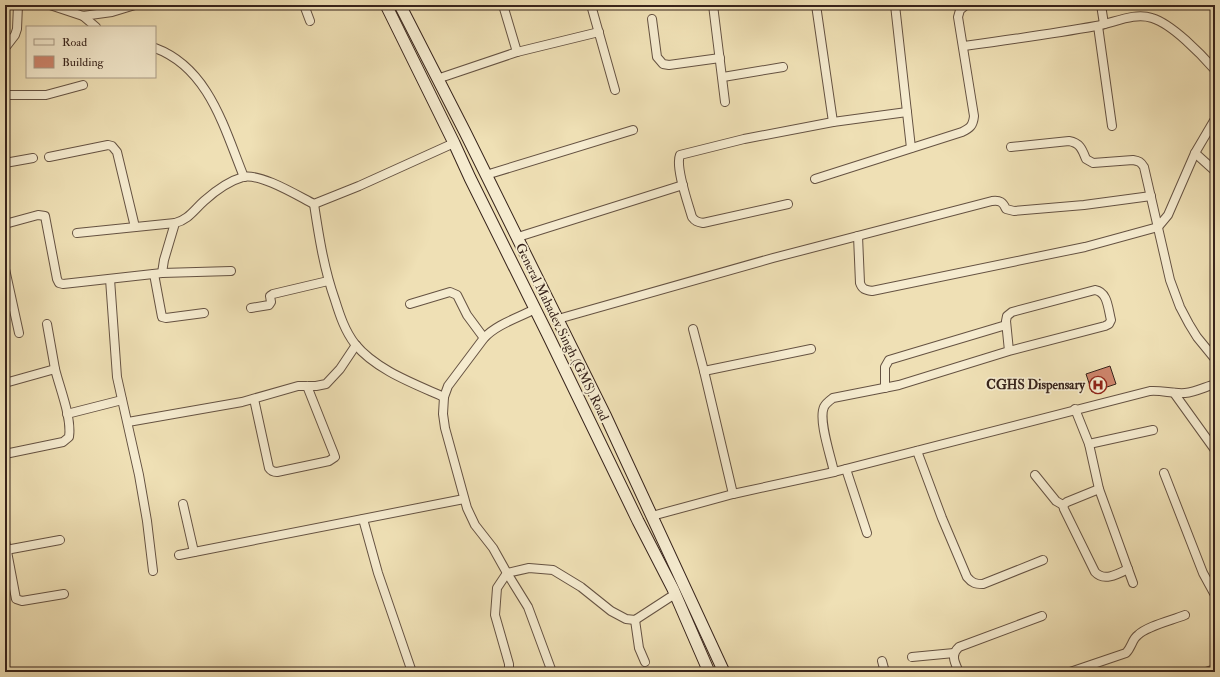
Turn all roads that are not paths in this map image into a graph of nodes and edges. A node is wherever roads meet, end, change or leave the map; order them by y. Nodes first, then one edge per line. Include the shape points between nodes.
1 (18, 5) edge
2 (50, 5) edge
3 (135, 5) edge
4 (304, 5) edge
5 (386, 5) edge
6 (400, 5) edge
7 (503, 5) edge
8 (591, 5) edge
9 (713, 5) edge
10 (816, 5) edge
11 (895, 5) edge
12 (966, 5) edge
13 (1101, 5) edge
14 (70, 9) edge
15 (83, 16) junction
16 (652, 19) dead end
17 (310, 21) dead end
18 (1101, 25) junction
19 (95, 26) edge
20 (599, 32) junction
21 (964, 46) junction
22 (5, 48) edge
23 (156, 48) edge
24 (517, 52) junction
25 (720, 58) junction
26 (783, 67) dead end
27 (1215, 70) edge
28 (722, 77) junction
29 (438, 79) junction
30 (83, 85) dead end
31 (616, 90) dead end
32 (5, 95) edge
33 (725, 102) dead end
34 (907, 112) junction
35 (1215, 119) edge
36 (833, 122) junction
37 (1112, 126) dead end
38 (633, 130) dead end
39 (454, 143) junction
40 (1011, 147) dead end
41 (911, 148) junction
42 (1195, 153) junction
43 (33, 158) dead end
44 (49, 158) dead end
45 (5, 163) edge
46 (1212, 163) edge
47 (1215, 171) edge
48 (486, 175) junction
49 (244, 177) junction
50 (815, 179) dead end
51 (684, 185) junction
52 (1151, 196) junction
53 (314, 204) junction
54 (788, 204) dead end
55 (6, 221) edge
56 (174, 223) junction
57 (135, 227) junction
58 (1158, 228) junction
59 (77, 233) dead end
60 (858, 236) junction
61 (518, 237) junction
62 (5, 269) edge
63 (231, 271) dead end
64 (158, 273) junction
65 (110, 279) junction
66 (328, 281) junction
67 (410, 304) dead end
68 (251, 308) dead end
69 (535, 310) junction
70 (204, 313) dead end
71 (558, 319) junction
72 (47, 324) dead end
73 (1006, 325) junction
74 (693, 328) dead end
75 (18, 333) dead end
76 (484, 338) junction
77 (356, 345) junction
78 (811, 349) dead end
79 (1009, 351) junction
80 (1215, 359) edge
81 (55, 370) junction
82 (704, 371) junction
83 (5, 383) edge
84 (1215, 384) edge
85 (307, 386) junction
86 (886, 388) junction
87 (1174, 393) junction
88 (444, 397) junction
89 (254, 399) junction
90 (122, 400) junction
91 (1075, 409) junction
92 (66, 414) junction
93 (128, 422) junction
94 (1153, 430) dead end
95 (1090, 444) junction
96 (917, 450) junction
97 (1215, 450) edge
98 (5, 454) edge
99 (846, 469) junction
100 (834, 472) junction
101 (1164, 473) dead end
102 (1035, 475) dead end
103 (1100, 489) junction
104 (733, 494) junction
105 (464, 499) junction
106 (184, 504) dead end
107 (1063, 505) junction
108 (652, 516) junction
109 (363, 519) junction
110 (867, 533) dead end
111 (60, 540) dead end
112 (5, 541) edge
113 (6, 550) junction
114 (194, 552) junction
115 (179, 555) dead end
116 (1043, 560) dead end
117 (1128, 570) junction
118 (153, 571) dead end
119 (506, 573) junction
120 (1133, 582) dead end
121 (64, 594) dead end
122 (675, 594) junction
123 (1215, 595) edge
124 (1185, 615) dead end
125 (1042, 616) dead end
126 (635, 620) junction
127 (954, 653) junction
128 (912, 658) dead end
129 (882, 661) dead end
130 (645, 662) dead end
131 (1215, 670) edge
132 (412, 672) edge
133 (509, 672) edge
134 (552, 672) edge
135 (709, 672) edge
136 (724, 672) edge
137 (885, 672) edge
138 (959, 672) edge
139 (1071, 672) edge
140 (1206, 672) edge

1 - 22 street via 17,29
2 - 14 street
3 - 15 street via 112,12
4 - 17 street
5 - 39 street, General Mahadev Singh (GMS) Road
6 - 29 street
7 - 24 street
8 - 20 street
9 - 25 street
10 - 36 street
11 - 34 street
12 - 21 street via 960,10 958,17
13 - 18 street
14 - 15 street
15 - 19 street
16 - 25 street via 657,57 663,64
18 - 21 street
18 - 27 street via 1136,16 1154,18 1186,40
18 - 37 street
20 - 24 street
20 - 31 street
21 - 41 street via 974,123 962,132
23 - 49 street via 178,60 205,87
24 - 29 street
25 - 28 street
26 - 28 street
28 - 33 street
29 - 48 street
30 - 32 street via 46,95
34 - 36 street
34 - 41 street
35 - 42 street
36 - 51 street via 744,139 680,155 678,159
38 - 48 street
39 - 53 street
39 - 69 street, General Mahadev Singh (GMS) Road
40 - 52 street via 1068,141 1078,144 1086,159 1094,163 1138,161 1144,167
41 - 50 street
42 - 46 street
42 - 58 street via 1168,215
43 - 45 street
44 - 57 street via 112,146 117,152
46 - 47 street
48 - 61 street
49 - 53 street via 271,182
49 - 56 street via 219,189 187,218
51 - 54 street via 692,217 695,221 703,223
51 - 61 street
52 - 58 street
52 - 60 street via 1014,211 1006,209 1001,202 992,201
53 - 66 street
55 - 65 street via 45,216 59,283 67,285
56 - 57 street
56 - 64 street
57 - 59 street
58 - 60 street via 1085,247 872,291 862,288 860,282
58 - 80 street via 1170,280 1180,307 1197,337
60 - 71 street
61 - 71 street
62 - 75 street
63 - 64 street
64 - 65 street
64 - 70 street via 162,317
65 - 90 street via 117,377
66 - 68 street via 274,294 270,296 268,305
66 - 77 street via 342,322
67 - 76 street via 454,292 460,298 462,308
69 - 76 street via 497,327
69 - 122 street, General Mahadev Singh (GMS) Road
71 - 108 street
72 - 81 street
73 - 79 street
73 - 79 street via 1007,316 1012,312 1095,290 1104,294 1111,320 1105,326
73 - 86 street via 889,360 885,367
74 - 82 street
76 - 88 street via 448,386
77 - 85 street via 332,379 326,384
77 - 88 street via 394,374
78 - 82 street
79 - 86 street
81 - 83 street
81 - 92 street
82 - 104 street
84 - 87 street via 1194,392
85 - 89 street via 289,387
85 - 89 street via 334,454 329,461 277,472 271,471
86 - 100 street via 833,398 826,403 822,420
87 - 91 street via 1150,391
87 - 97 street
88 - 105 street via 445,428
89 - 93 street
90 - 92 street
90 - 93 street
91 - 95 street
91 - 96 street
92 - 98 street via 69,437 63,442
93 - 118 street via 146,513
94 - 95 street
95 - 103 street
96 - 99 street
96 - 116 street via 942,518 970,581 983,584
99 - 100 street
99 - 110 street
100 - 104 street
101 - 123 street via 1198,561
102 - 107 street via 1056,501
103 - 107 street
103 - 117 street
104 - 108 street
105 - 109 street
105 - 119 street via 475,525 493,548
106 - 114 street
107 - 117 street via 1095,572 1104,577
108 - 136 street
109 - 114 street
109 - 132 street via 378,573
111 - 113 street
112 - 113 street
113 - 121 street via 16,599 22,601
114 - 115 street
117 - 120 street
119 - 126 street via 529,568 553,570 581,587 611,611 626,619
119 - 133 street via 497,588 495,615
119 - 134 street via 528,607
122 - 126 street
122 - 135 street, General Mahadev Singh (GMS) Road
124 - 139 street via 1142,631 1126,653
125 - 127 street via 965,644
126 - 130 street via 639,648
127 - 128 street
127 - 138 street via 954,661
129 - 137 street
131 - 140 street

